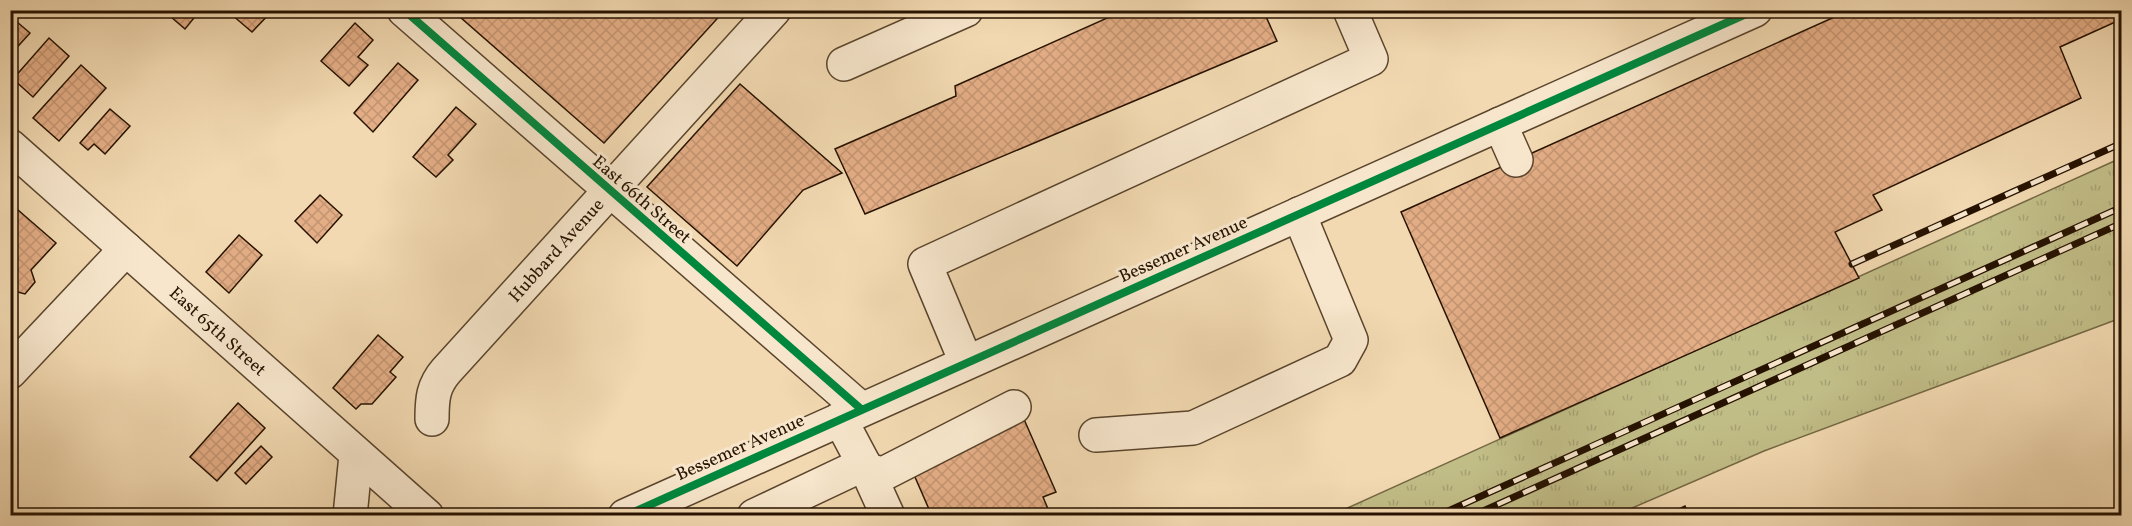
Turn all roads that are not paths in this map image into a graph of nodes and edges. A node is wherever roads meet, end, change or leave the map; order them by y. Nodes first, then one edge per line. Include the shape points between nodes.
1 (404, 10) edge
2 (774, 10) edge
3 (966, 10) edge
4 (1350, 10) edge
5 (1745, 12) edge
6 (844, 64) dead end
7 (1500, 124) junction
8 (10, 146) edge
9 (1516, 160) dead end
10 (609, 191) junction
11 (1299, 214) junction
12 (126, 249) junction
13 (966, 362) junction
14 (10, 372) edge
15 (1014, 407) dead end
16 (850, 414) junction
17 (432, 418) dead end
18 (1096, 435) dead end
19 (356, 455) junction
20 (865, 467) junction
21 (806, 504) edge
22 (350, 516) edge
23 (427, 516) edge
24 (625, 516) edge
25 (754, 516) edge
26 (888, 516) edge

1 - 10 street, East 66th Street
2 - 10 street, Hubbard Avenue
3 - 6 street
4 - 13 street via 1371,59 925,264
5 - 7 street, Bessemer Avenue
7 - 9 street
7 - 11 street, Bessemer Avenue
8 - 12 street, East 65th Street
10 - 16 street, East 66th Street
10 - 17 street, Hubbard Avenue via 436,382
11 - 13 street, Bessemer Avenue
11 - 18 street via 1351,340 1340,360 1193,428
12 - 14 street
12 - 19 street, East 65th Street
13 - 16 street, Bessemer Avenue
15 - 20 street via 883,474
16 - 20 street
16 - 24 street, Bessemer Avenue
19 - 22 street
19 - 23 street, East 65th Street
20 - 21 street
20 - 26 street
21 - 25 street

